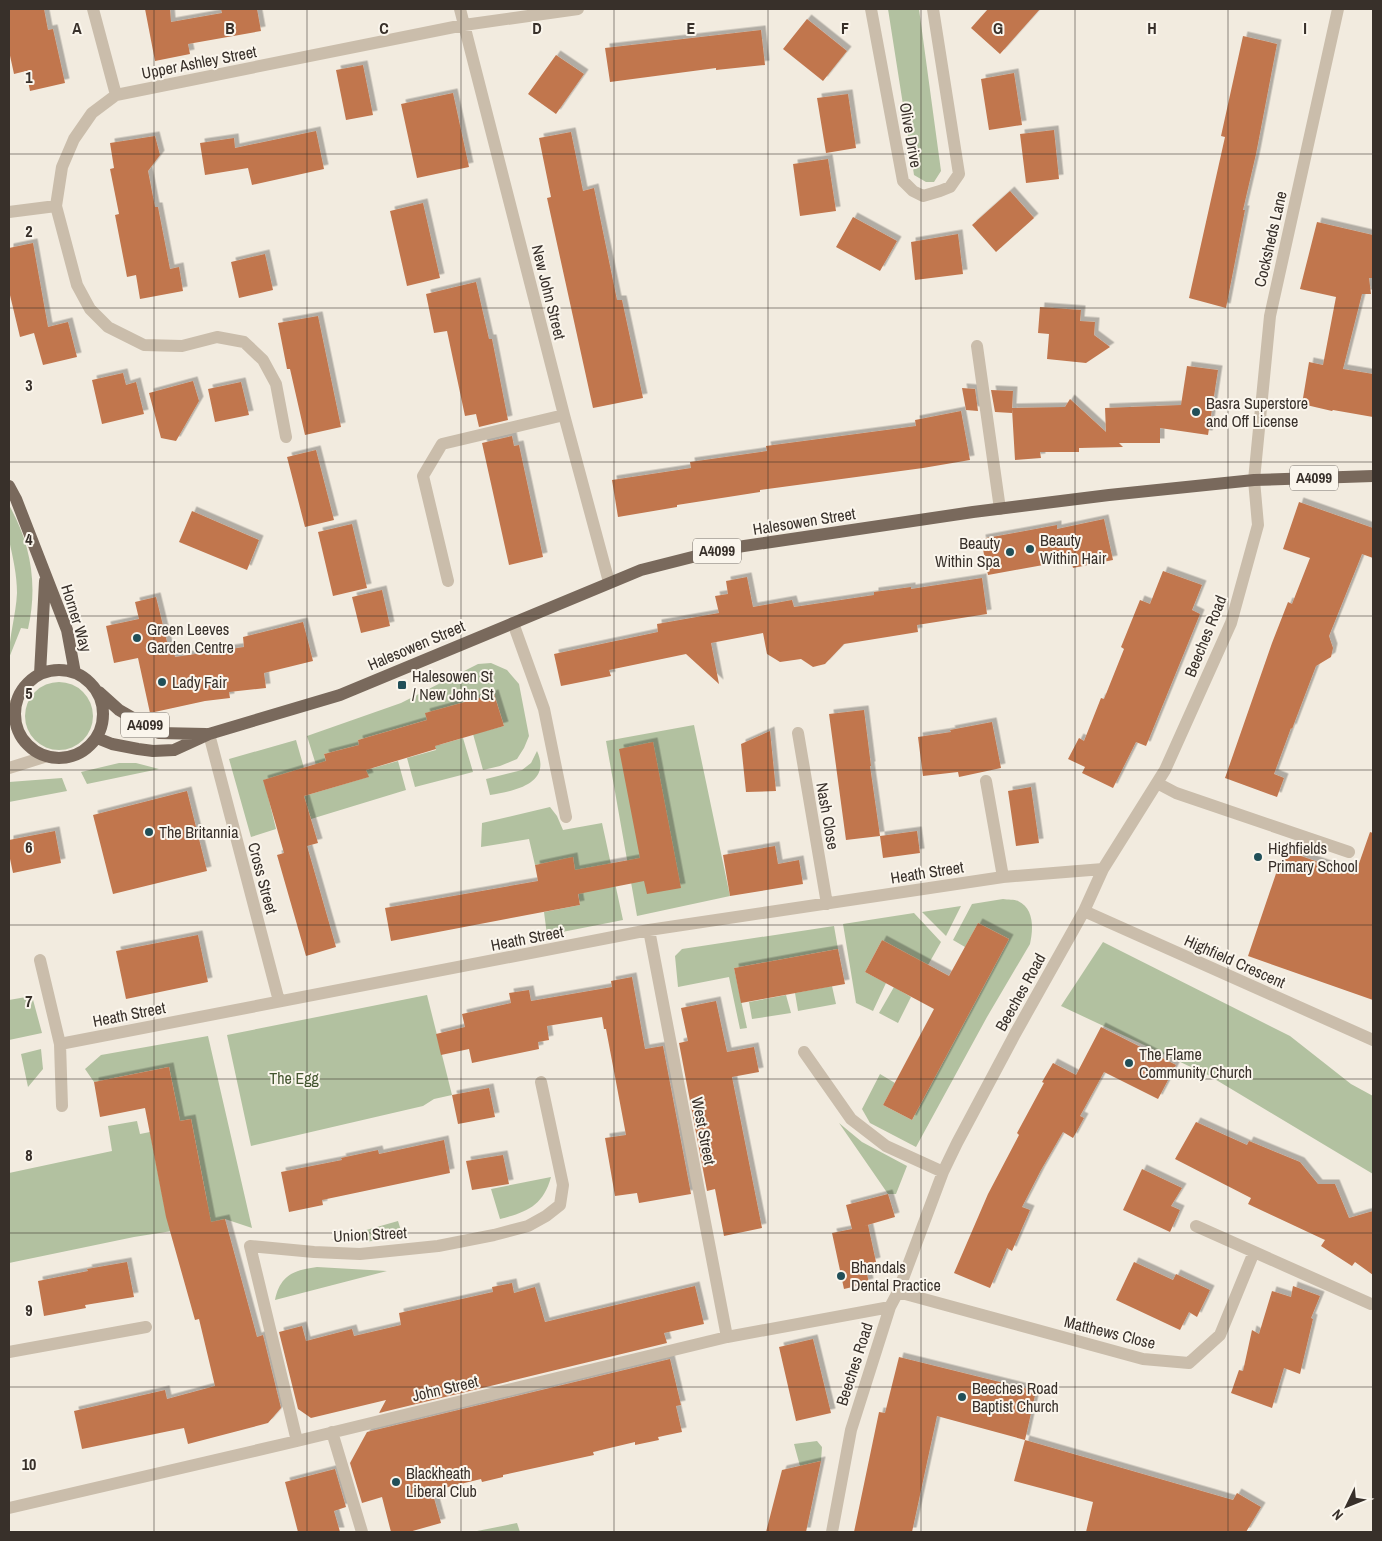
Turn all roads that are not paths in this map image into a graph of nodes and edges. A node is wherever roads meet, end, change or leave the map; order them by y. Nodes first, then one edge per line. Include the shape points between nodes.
1 (93, 9) edge
2 (460, 9) edge
3 (578, 9) edge
4 (872, 9) edge
5 (933, 9) edge
6 (1338, 9) edge
7 (464, 25) junction
8 (116, 95) junction
9 (56, 206) junction
10 (9, 212) edge
11 (978, 346) dead end
12 (564, 415) junction
13 (286, 437) dead end
14 (1373, 476) edge
15 (1254, 480) junction
16 (9, 486) edge
17 (1000, 509) junction
18 (45, 574) junction
19 (448, 581) dead end
20 (609, 582) junction
21 (513, 623) junction
22 (75, 673) junction
23 (40, 674) junction
24 (93, 686) junction
25 (12, 708) edge
26 (798, 733) dead end
27 (209, 734) junction
28 (97, 738) junction
29 (44, 757) junction
30 (9, 768) edge
31 (986, 781) dead end
32 (1157, 783) junction
33 (566, 817) dead end
34 (1349, 852) dead end
35 (1104, 869) junction
36 (1003, 877) junction
37 (827, 904) junction
38 (1084, 911) junction
39 (649, 930) junction
40 (40, 960) dead end
41 (279, 1001) junction
42 (1373, 1040) edge
43 (60, 1044) junction
44 (804, 1052) dead end
45 (541, 1082) dead end
46 (62, 1106) dead end
47 (943, 1172) junction
48 (1196, 1226) dead end
49 (1254, 1252) junction
50 (898, 1292) junction
51 (1371, 1304) dead end
52 (890, 1307) junction
53 (146, 1327) dead end
54 (726, 1337) junction
55 (9, 1352) edge
56 (332, 1432) junction
57 (297, 1441) junction
58 (9, 1508) edge
59 (362, 1532) edge
60 (832, 1532) edge

1 - 8 street
2 - 7 street, New John Street
3 - 7 street, Upper Ashley Street
4 - 5 street, Olive Drive via 903,181 912,191 923,196 950,187 959,174
6 - 15 street, Cocksheds Lane via 1270,316
7 - 8 street, Upper Ashley Street
7 - 12 street, New John Street
8 - 9 street, Upper Ashley Street via 92,113 74,139 62,167
9 - 10 street
9 - 13 street via 76,285 90,309 108,327 144,346 182,346 217,337 244,342 262,360 276,384
11 - 17 street
12 - 19 street via 442,444 423,476
12 - 20 street, New John Street
14 - 15 main road, A4099
15 - 17 main road, Halesowen Street / A4099
15 - 32 street, Beeches Road via 1258,525 1231,623
16 - 18 main road, Horner Way
17 - 20 main road, Halesowen Street / A4099 via 724,549 641,570
18 - 22 main road, Horner Way via 67,630
18 - 23 main road, Horner Way
20 - 21 main road, Halesowen Street / A4099
21 - 27 main road, Halesowen Street / A4099 via 340,695
21 - 33 street via 544,709
22 - 23 main road via 59,670
22 - 24 main road
23 - 25 main road via 20,692
24 - 27 main road, Halesowen Street / A4099 via 118,710 159,733
24 - 28 main road via 103,709
25 - 29 main road via 16,728 26,745
26 - 37 street, Nash Close
27 - 28 main road, Halesowen Street / A4099 via 174,750 153,751
27 - 41 street, Cross Street
28 - 29 main road via 76,755 60,759
29 - 30 street
31 - 36 street
32 - 34 street via 1176,793
32 - 35 street, Beeches Road
35 - 36 street, Heath Street
35 - 38 street, Beeches Road
36 - 37 street, Heath Street
37 - 39 street, Heath Street
38 - 42 street, Highfield Crescent
38 - 47 street, Beeches Road
39 - 41 street, Heath Street
39 - 54 street, West Street
40 - 43 street
41 - 43 street, Heath Street
43 - 46 street
44 - 47 street via 851,1119 886,1146
45 - 57 street, Union Street via 563,1186 560,1205 546,1216 528,1226 494,1235 438,1246 360,1254 250,1246
47 - 50 street, Beeches Road
48 - 49 street
49 - 50 street, Matthews Close via 1220,1335 1189,1363 1143,1359
49 - 51 street
50 - 52 street, Beeches Road
52 - 54 street, John Street
52 - 60 street, Beeches Road via 850,1430
53 - 55 street
54 - 56 street, John Street
56 - 57 street, John Street
56 - 59 street
57 - 58 street, John Street

